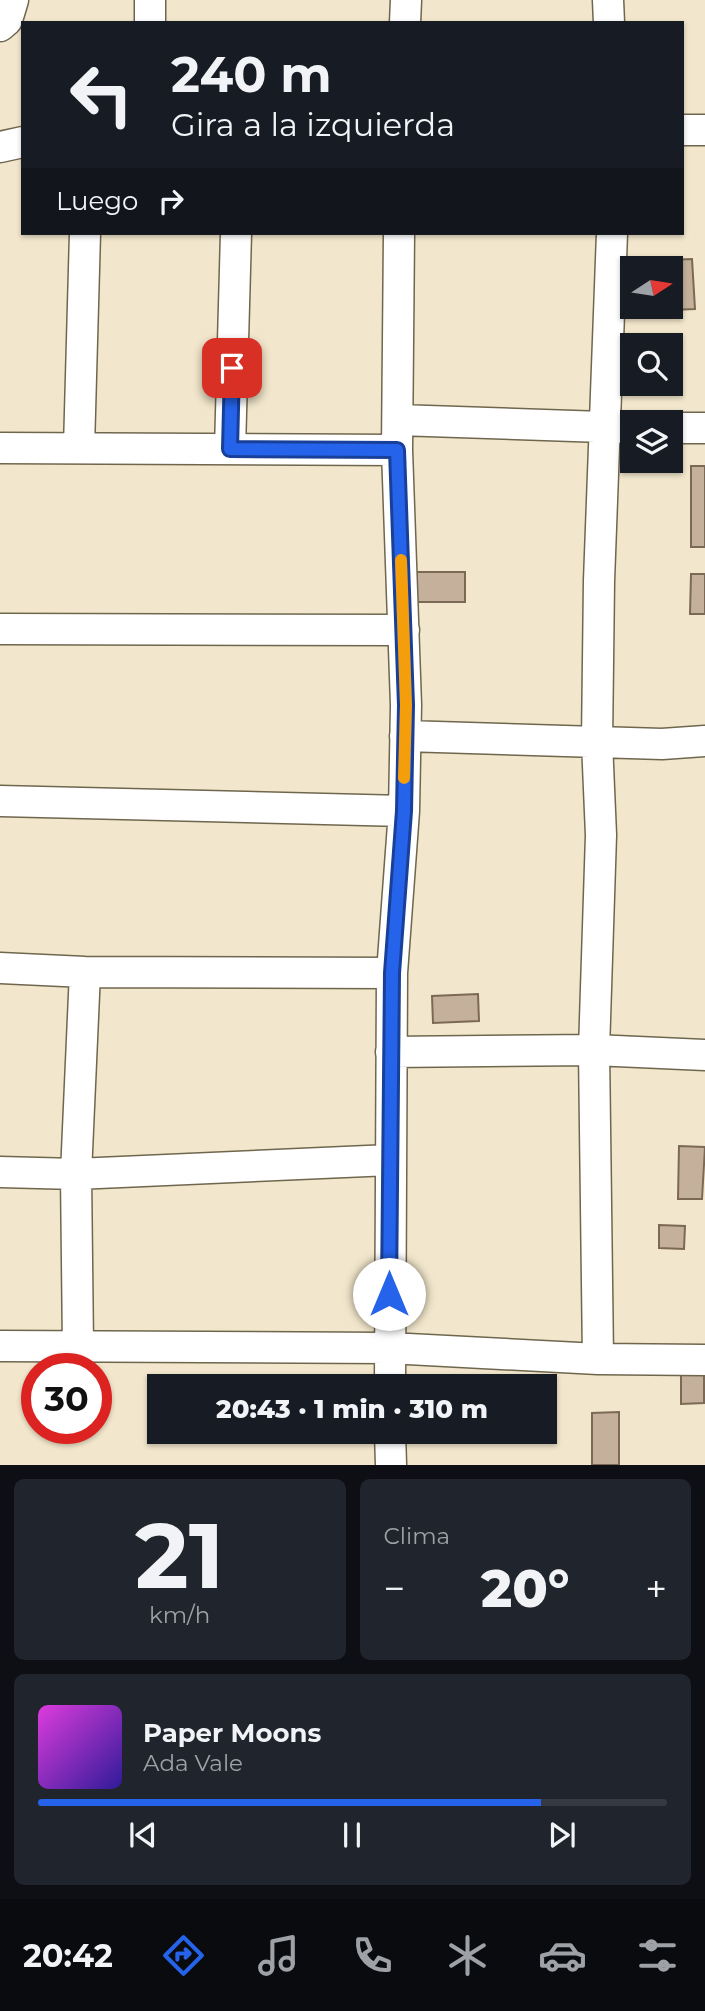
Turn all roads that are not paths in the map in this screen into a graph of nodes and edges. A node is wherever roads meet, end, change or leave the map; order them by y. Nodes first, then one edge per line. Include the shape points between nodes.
1 (13, 0) edge
2 (150, 0) edge
3 (406, 0) edge
4 (608, 0) edge
5 (150, 21) edge
6 (405, 21) edge
7 (609, 21) edge
8 (0, 26) edge
9 (684, 130) edge
10 (705, 130) edge
11 (21, 142) edge
12 (0, 147) edge
13 (85, 235) edge
14 (236, 235) edge
15 (399, 235) edge
16 (612, 235) edge
17 (398, 419) junction
18 (619, 428) edge
19 (683, 428) edge
20 (705, 428) edge
21 (0, 448) edge
22 (79, 448) junction
23 (230, 449) junction
24 (397, 450) junction
25 (0, 629) edge
26 (404, 630) junction
27 (405, 736) junction
28 (705, 741) edge
29 (597, 742) junction
30 (0, 801) edge
31 (404, 811) junction
32 (0, 968) edge
33 (85, 972) junction
34 (392, 973) junction
35 (594, 1050) junction
36 (391, 1052) junction
37 (705, 1055) edge
38 (390, 1160) junction
39 (0, 1172) edge
40 (76, 1174) junction
41 (0, 1346) edge
42 (78, 1347) junction
43 (389, 1348) junction
44 (598, 1359) junction
45 (705, 1360) edge
46 (390, 1374) edge
47 (390, 1444) edge
48 (391, 1465) edge

1 - 8 street via 7,20
2 - 5 street
3 - 6 street
4 - 7 street
9 - 10 street
11 - 12 street
13 - 22 street
14 - 23 street
15 - 17 street
16 - 18 street
17 - 18 street
17 - 24 street
18 - 29 street via 599,581
19 - 20 street
21 - 22 street
22 - 23 street
23 - 24 street
24 - 26 street
25 - 26 street
26 - 27 street
27 - 29 street
27 - 31 street
28 - 29 street
29 - 35 street via 601,835
30 - 31 street
31 - 34 street
32 - 33 street
33 - 34 street
33 - 40 street
34 - 36 street
35 - 36 street
35 - 37 street
35 - 44 street
36 - 38 street
38 - 40 street
38 - 43 street
39 - 40 street
40 - 42 street
41 - 42 street
42 - 43 street
43 - 44 street
43 - 46 street
44 - 45 street
47 - 48 street

